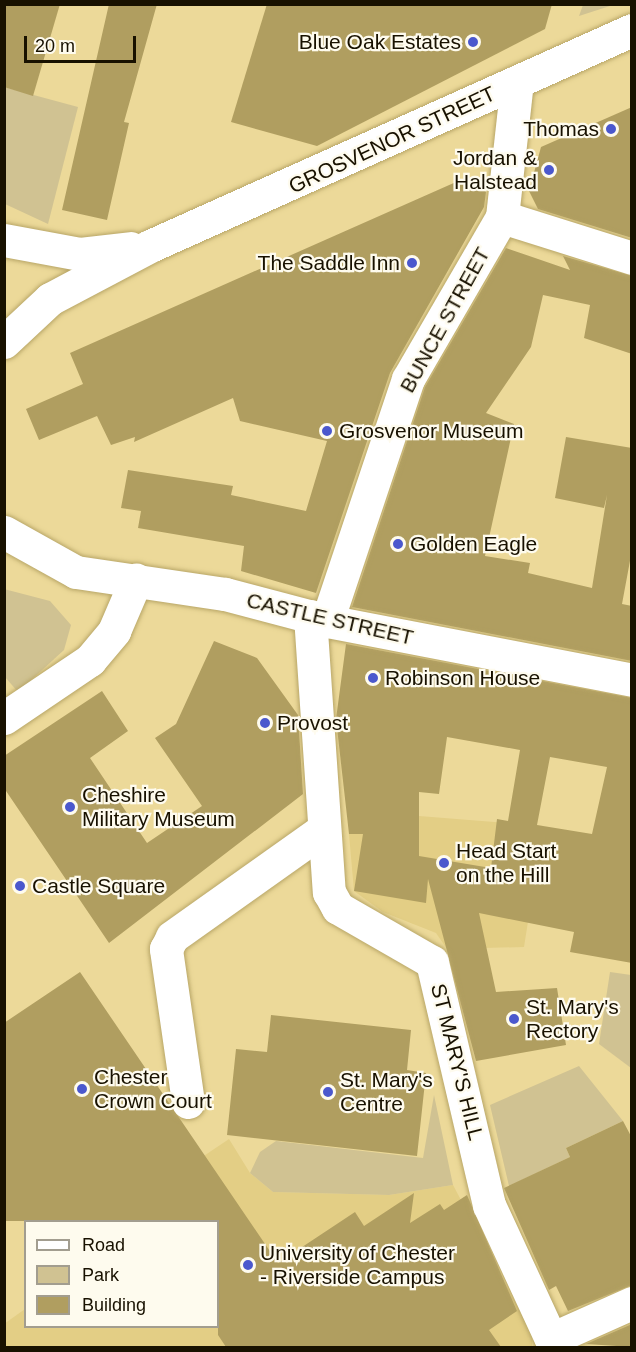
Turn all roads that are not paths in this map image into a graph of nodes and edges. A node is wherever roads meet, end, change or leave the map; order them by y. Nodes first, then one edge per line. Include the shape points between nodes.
1 (632, 30) edge
2 (517, 82) junction
3 (502, 217) junction
4 (4, 240) edge
5 (150, 246) junction
6 (632, 258) edge
7 (4, 342) edge
8 (4, 515) edge
9 (4, 532) edge
10 (33, 549) junction
11 (136, 580) junction
12 (319, 619) junction
13 (632, 680) edge
14 (4, 718) edge
15 (324, 829) junction
16 (188, 1102) dead end
17 (632, 1303) edge

1 - 2 main road, GROSVENOR STREET
2 - 3 main road, BUNCE STREET
2 - 5 main road, GROSVENOR STREET
3 - 6 main road
3 - 12 main road, BUNCE STREET via 408,380 374,480
4 - 5 main road, GROSVENOR STREET via 30,249 80,254
5 - 7 main road, GROSVENOR STREET via 50,299
8 - 10 main road, CASTLE STREET
9 - 10 main road, CASTLE STREET
10 - 11 main road, CASTLE STREET via 76,572
11 - 12 main road, CASTLE STREET
11 - 14 main road via 114,631 90,660
12 - 13 main road, CASTLE STREET
12 - 15 main road, ST MARY'S HILL
15 - 16 main road via 172,937 166,949
15 - 17 main road, ST MARY'S HILL via 329,892 338,908 432,962 489,1205 551,1339

